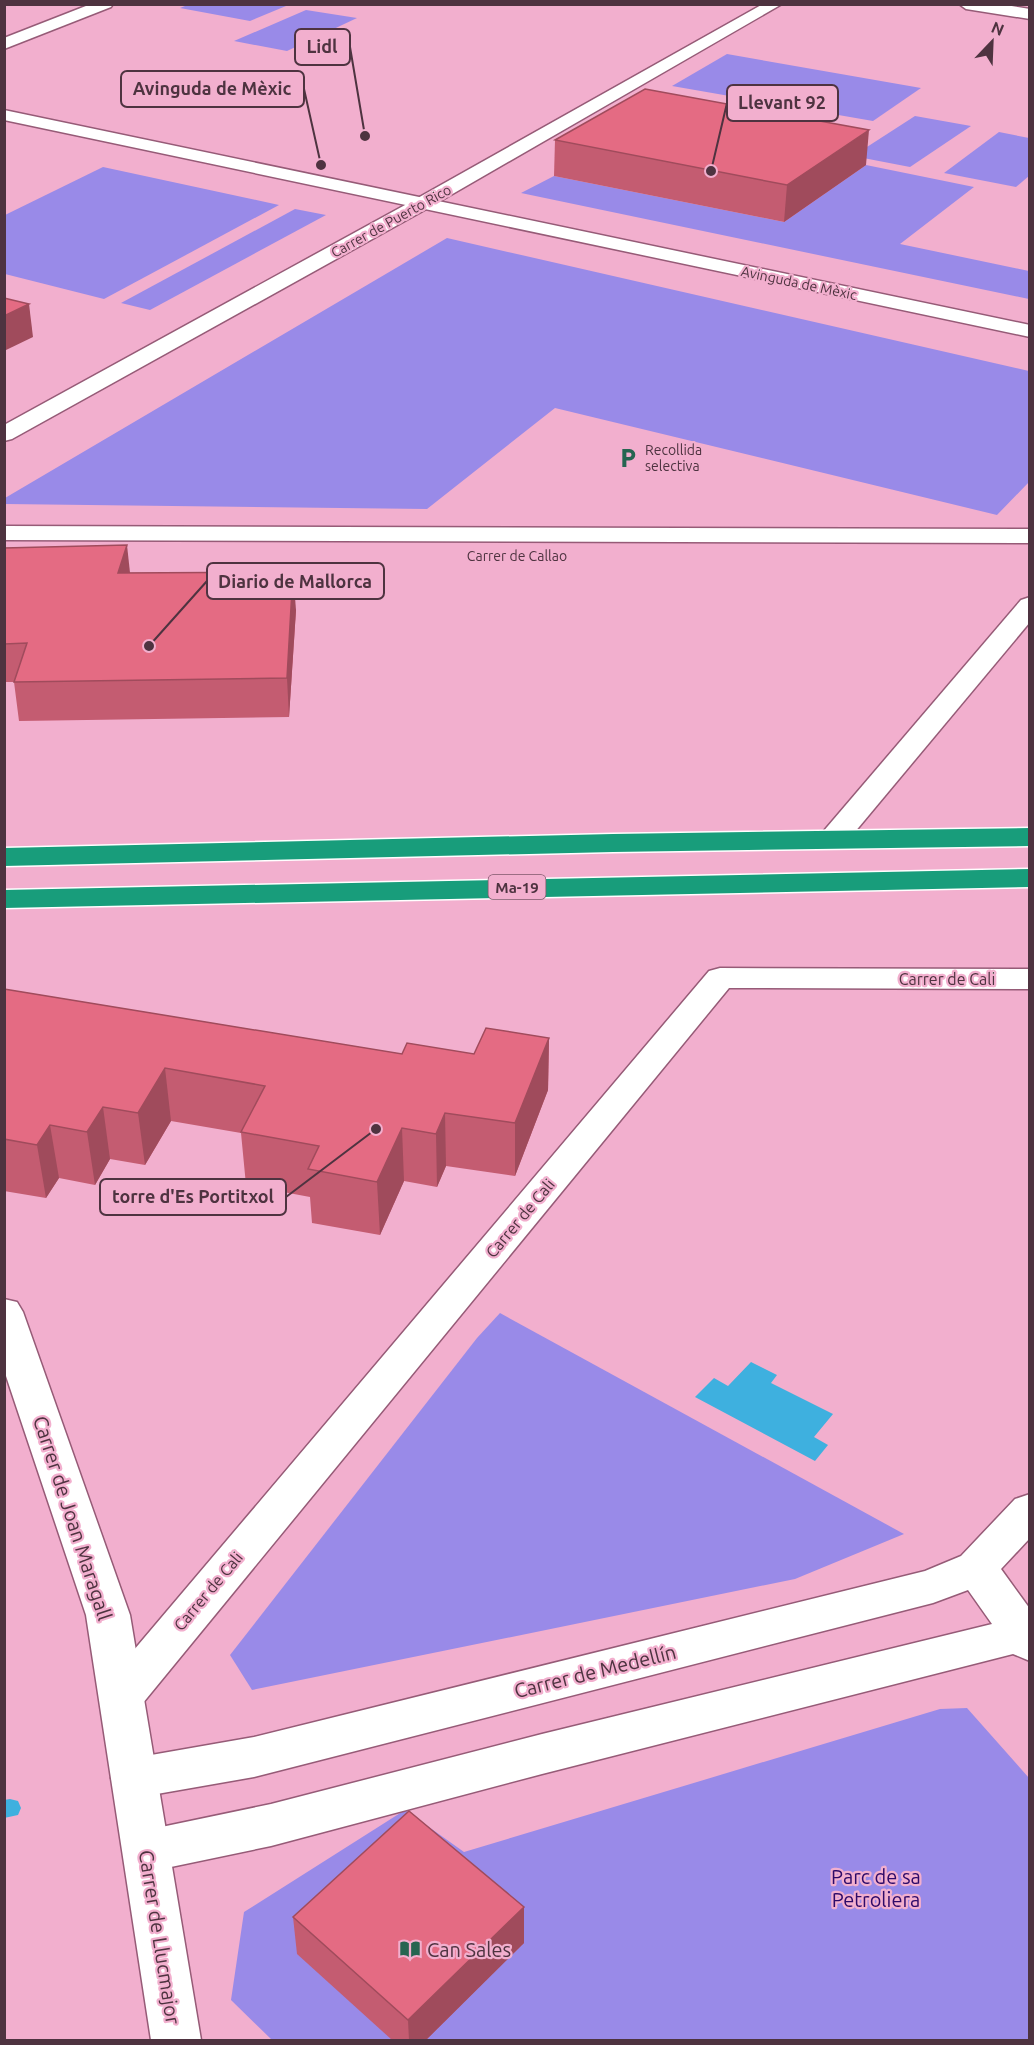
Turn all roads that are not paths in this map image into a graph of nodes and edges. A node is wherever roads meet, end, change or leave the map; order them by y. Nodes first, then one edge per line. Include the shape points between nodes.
1 (106, 4) edge
2 (775, 4) edge
3 (966, 4) edge
4 (1029, 14) edge
5 (4, 44) edge
6 (4, 115) edge
7 (423, 204) junction
8 (1029, 331) edge
9 (4, 434) edge
10 (4, 533) edge
11 (1029, 536) edge
12 (4, 556) edge
13 (1029, 556) edge
14 (1029, 605) edge
15 (1029, 837) edge
16 (833, 839) junction
17 (5, 857) edge
18 (1029, 878) edge
19 (4, 898) edge
20 (1029, 979) edge
21 (4, 1312) edge
22 (1029, 1510) edge
23 (976, 1568) junction
24 (1028, 1637) edge
25 (122, 1696) junction
26 (134, 1778) junction
27 (145, 1842) junction
28 (178, 2039) edge

1 - 5 street
2 - 7 street, Carrer de Puerto Rico
3 - 4 street
6 - 7 street, Avinguda de Mèxic
7 - 8 street, Avinguda de Mèxic
7 - 9 street, Carrer de Puerto Rico
10 - 11 street
12 - 13 street, Carrer de Callao
14 - 16 street
15 - 16 highway
16 - 17 highway
18 - 19 highway, Ma-19
20 - 25 street, Carrer de Cali via 720,978
21 - 25 street, Carrer de Joan Maragall via 108,1615
22 - 23 street, Carrer de Medellín
23 - 24 street
23 - 26 street, Carrer de Medellín via 933,1587 266,1754
24 - 27 street via 542,1754 271,1825
25 - 26 street, Carrer de Joan Maragall
26 - 27 street, Carrer de Joan Maragall
27 - 28 street, Carrer de Llucmajor

